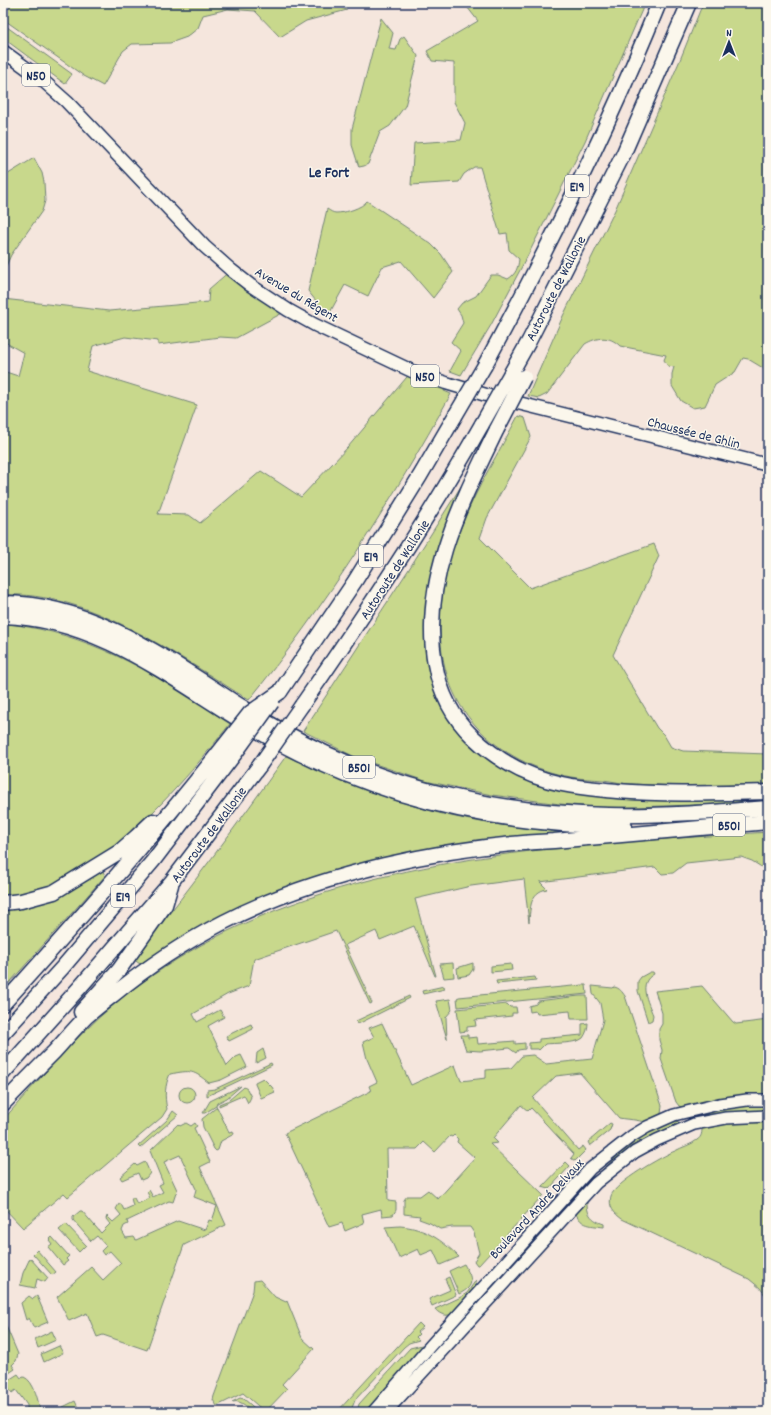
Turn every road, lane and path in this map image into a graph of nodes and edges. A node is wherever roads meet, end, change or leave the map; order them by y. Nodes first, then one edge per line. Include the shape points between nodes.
1 (659, 3) edge
2 (689, 3) edge
3 (3, 51) edge
4 (529, 341) junction
5 (636, 433) joint
6 (768, 465) edge
7 (3, 603) edge
8 (3, 616) edge
9 (230, 749) junction
10 (190, 790) junction
11 (768, 792) edge
12 (768, 808) edge
13 (768, 822) edge
14 (690, 829) junction
15 (172, 881) junction
16 (3, 903) edge
17 (3, 1004) edge
18 (3, 1033) edge
19 (3, 1073) edge
20 (31, 1075) junction
21 (768, 1100) edge
22 (3, 1104) edge
23 (768, 1116) edge
24 (373, 1412) edge
25 (386, 1412) edge

1 - 9 highway, Autoroute de Wallonie / E19, bridge via 599,141 541,261 456,416 355,581 280,692
2 - 4 highway, Autoroute de Wallonie / E19 via 623,155
3 - 5 main road, Avenue du Régent / N50 via 67,102 227,267 288,310 412,371 486,395
4 - 11 highway, bridge via 524,377 479,466 452,530 435,585 432,607 432,652 444,696 467,732 482,746 499,759 540,778 582,788 640,793
4 - 15 highway, Autoroute de Wallonie / E19, bridge via 447,485 377,596 260,765
5 - 6 main road, Chaussée de Ghlin / N50
7 - 12 highway, B501 via 57,610 98,624 160,655 286,734 327,754 422,788 490,804 576,814 653,814
8 - 14 highway, B501 via 51,622 94,635 153,665 282,744 333,769 397,793 455,808 514,819 589,826
9 - 10 highway
9 - 18 highway, Autoroute de Wallonie / E19 via 153,861
10 - 16 highway via 119,852 54,892
10 - 17 highway via 109,886
13 - 14 highway, B501
14 - 20 highway via 523,842 463,850 379,867 301,890 224,922 130,981 87,1017
15 - 19 highway, Autoroute de Wallonie / E19
15 - 20 highway via 165,905 120,970 50,1047
20 - 22 highway
21 - 24 street, Boulevard André Delvaux via 719,1104 674,1115 632,1136 590,1169
23 - 25 street, Boulevard André Delvaux via 702,1122 657,1140 630,1156 596,1183

